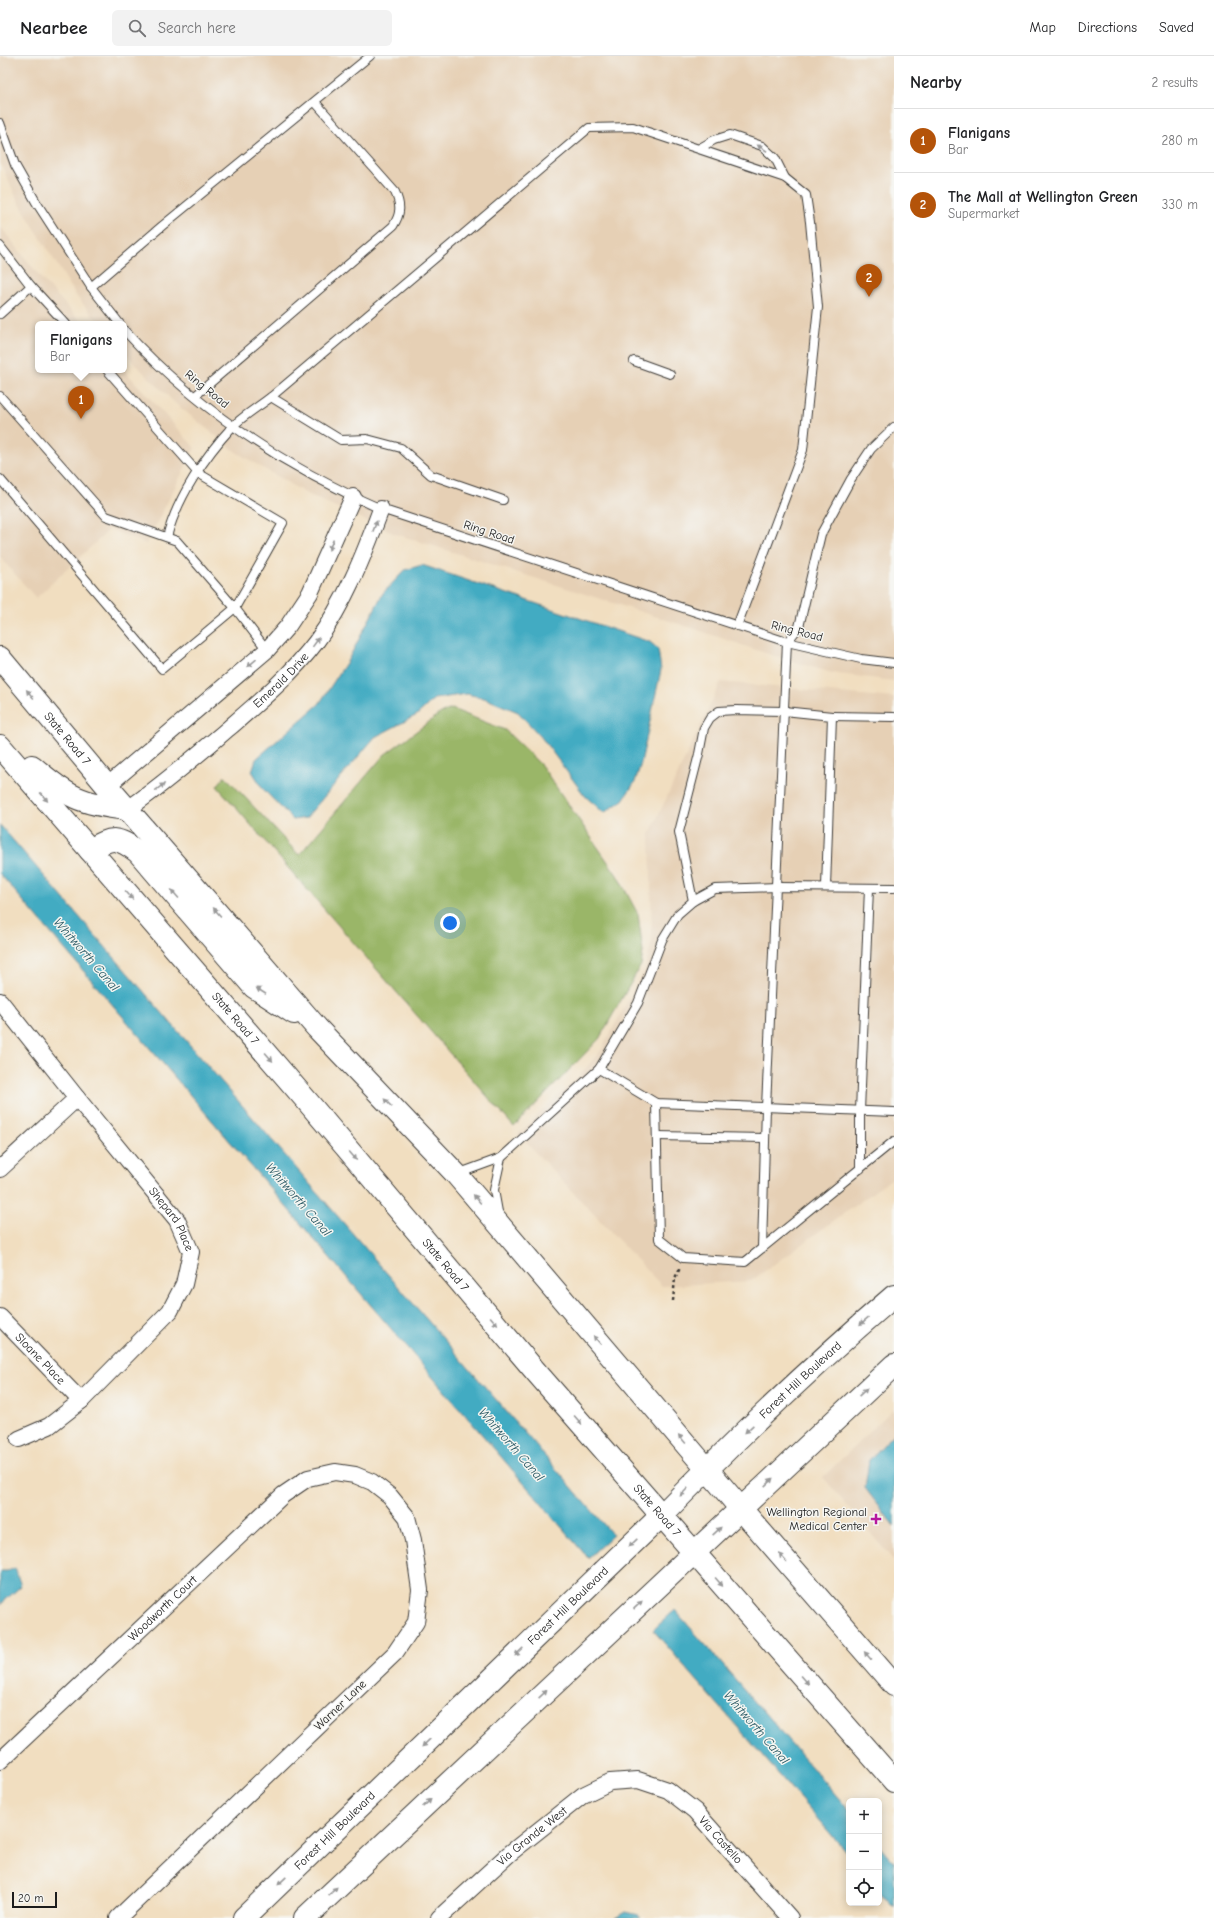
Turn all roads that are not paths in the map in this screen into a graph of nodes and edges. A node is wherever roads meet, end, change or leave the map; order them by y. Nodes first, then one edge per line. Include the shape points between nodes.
1 (370, 56) edge
2 (315, 102) junction
3 (0, 123) edge
4 (700, 148) junction
5 (785, 178) junction
6 (0, 246) edge
7 (31, 286) junction
8 (91, 287) junction
9 (0, 314) edge
10 (63, 321) edge
11 (118, 321) edge
12 (127, 333) edge
13 (634, 361) dead end
14 (110, 373) edge
15 (670, 374) dead end
16 (0, 396) edge
17 (195, 396) junction
18 (271, 397) junction
19 (233, 426) junction
20 (894, 427) edge
21 (198, 473) junction
22 (0, 479) edge
23 (353, 497) junction
24 (503, 500) dead end
25 (381, 509) junction
26 (167, 537) junction
27 (235, 608) junction
28 (737, 626) junction
29 (787, 642) junction
30 (266, 650) junction
31 (0, 658) edge
32 (894, 663) edge
33 (784, 711) junction
34 (832, 716) junction
35 (894, 718) edge
36 (0, 740) edge
37 (0, 746) edge
38 (107, 786) junction
39 (128, 810) junction
40 (90, 850) junction
41 (777, 887) junction
42 (826, 887) junction
43 (869, 888) junction
44 (894, 888) edge
45 (693, 901) junction
46 (0, 1001) edge
47 (316, 1028) junction
48 (599, 1069) junction
49 (77, 1098) junction
50 (656, 1103) junction
51 (766, 1107) junction
52 (860, 1111) junction
53 (894, 1112) edge
54 (657, 1136) junction
55 (765, 1138) junction
56 (894, 1141) edge
57 (501, 1158) junction
58 (0, 1169) edge
59 (860, 1169) junction
60 (456, 1174) junction
61 (502, 1229) junction
62 (762, 1248) junction
63 (894, 1296) edge
64 (0, 1317) edge
65 (894, 1365) edge
66 (81, 1401) junction
67 (19, 1439) dead end
68 (707, 1469) junction
69 (335, 1472) joint
70 (741, 1509) junction
71 (661, 1516) junction
72 (693, 1553) junction
73 (894, 1685) edge
74 (0, 1761) edge
75 (638, 1780) joint
76 (894, 1781) edge
77 (118, 1918) edge
78 (244, 1918) edge
79 (304, 1918) edge
80 (439, 1918) edge
81 (790, 1918) edge

1 - 2 lane
2 - 8 lane
2 - 17 lane via 395,192 399,200 398,219
3 - 8 lane via 14,165
4 - 5 lane
5 -> 4 lane via 775,158 762,146 730,135
4 - 18 lane via 633,127 589,128
5 - 28 lane via 806,195 810,222 818,307 809,397 803,450
6 - 7 lane
7 - 9 lane
7 - 10 lane
8 - 11 lane
12 - 17 lane, Ring Road via 160,367
13 - 15 lane
14 - 21 lane
16 - 26 lane via 106,516
17 - 19 lane, Ring Road
18 - 19 lane
18 - 24 lane via 341,440 367,439 401,448 431,474
19 - 21 lane
19 - 23 lane, Ring Road via 267,450
20 - 29 lane via 871,449 851,479 821,534 799,627
21 - 26 lane via 171,522
21 - 27 lane via 283,523
22 - 27 lane via 162,669
23 - 25 lane, Ring Road
23 -> 30 street via 310,593 288,626
25 - 28 lane, Ring Road
39 -> 25 street, Emerald Drive via 163,785 292,672 316,642 340,603
26 - 27 lane via 177,541
27 - 30 lane
28 - 29 lane, Ring Road
29 - 32 lane, Ring Road via 861,659
29 - 33 lane
30 -> 38 street
38 -> 31 main road, State Road 7
33 - 34 lane
33 - 41 lane
33 - 45 lane via 719,711 710,718 704,728 700,754 679,832
34 - 35 lane
34 - 42 lane
36 - 39 main road via 59,789 81,801
37 -> 40 main road, State Road 7
38 - 39 main road, State Road 7
47 -> 39 main road, State Road 7
47 -> 40 main road via 254,987 138,852 123,841 107,840
40 -> 71 main road, State Road 7
41 - 42 lane
41 - 45 lane via 716,889
41 - 51 lane
42 - 43 lane
43 - 44 lane
43 - 52 lane
45 - 48 lane via 678,914 662,940 638,1003
46 - 49 street, Shepard Place
60 -> 47 main road, State Road 7
48 - 50 lane
48 - 57 lane
49 - 58 street
49 - 66 street, Shepard Place via 177,1220 191,1252 184,1284 170,1311
50 - 51 lane
50 - 54 lane
51 - 52 lane
51 - 55 lane
52 - 53 lane
52 - 59 lane
54 - 55 lane
54 - 62 lane via 659,1239 683,1258 745,1262
55 - 62 lane
56 - 59 lane
57 - 60 lane
57 - 61 lane via 494,1190
59 - 62 lane
61 -> 60 main road, State Road 7
68 -> 61 main road, State Road 7
63 -> 68 main road, Forest Hill Boulevard via 843,1340
64 - 66 street, Sloane Place
70 -> 65 main road
66 - 67 street, Shepard Place via 49,1426
68 - 70 main road, State Road 7
68 -> 71 main road, Forest Hill Boulevard
69 - 74 street, Woodworth Court via 308,1478 283,1494
69 - 77 street, Warner Lane via 355,1475 372,1482 390,1496 407,1517 420,1590 416,1622 395,1653
72 -> 70 main road
73 -> 70 main road, State Road 7
71 - 72 main road, State Road 7
71 -> 78 main road, Forest Hill Boulevard
72 -> 76 main road, State Road 7
79 -> 72 main road
75 - 80 street, Via Grande West via 610,1782 583,1795 509,1854
75 - 81 street, Via Castello via 668,1790 695,1811

